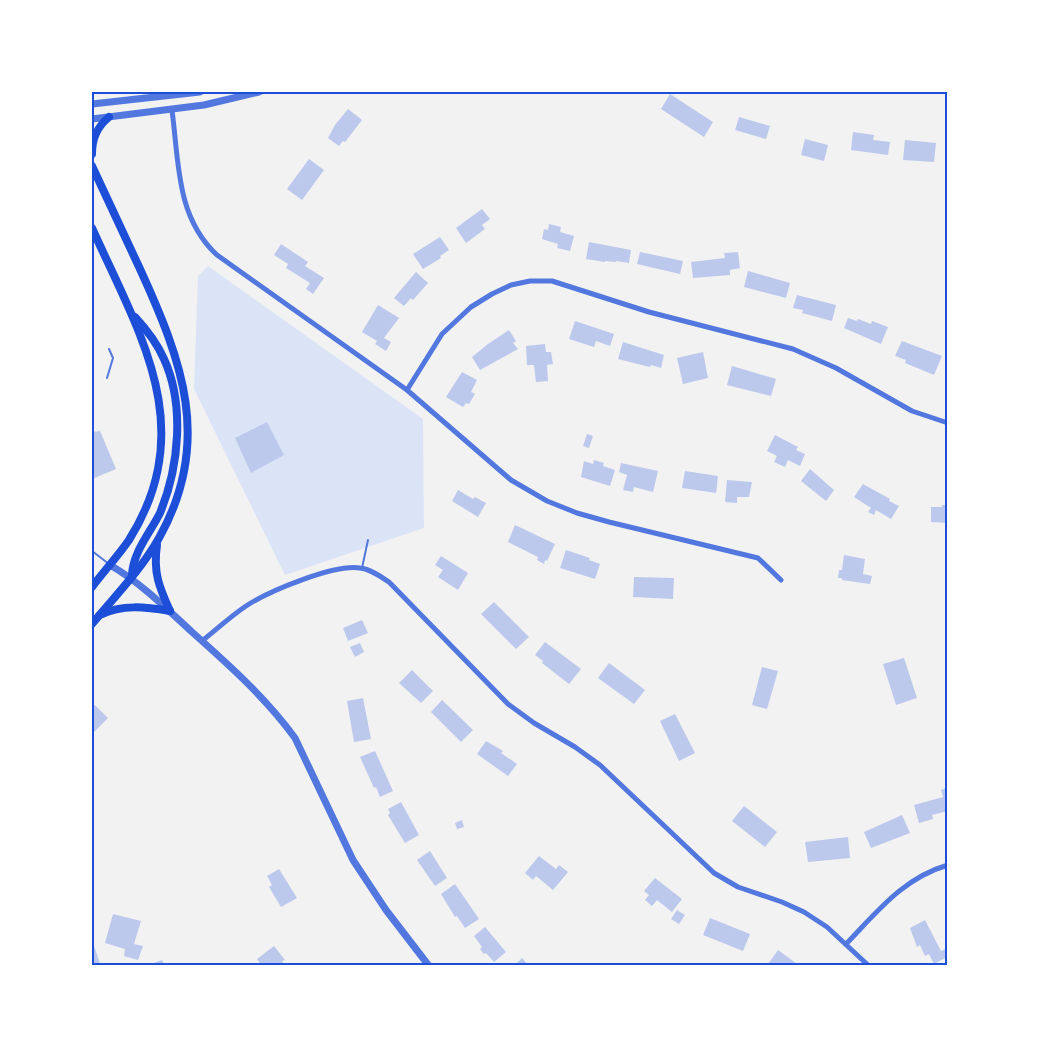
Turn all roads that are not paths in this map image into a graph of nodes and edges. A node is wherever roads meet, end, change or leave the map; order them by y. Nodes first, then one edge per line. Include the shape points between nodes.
1 (200, 92) edge
2 (259, 92) edge
3 (92, 104) edge
4 (172, 110) junction
5 (109, 117) junction
6 (92, 119) edge
7 (92, 156) edge
8 (92, 166) edge
9 (92, 228) edge
10 (129, 310) junction
11 (109, 349) dead end
12 (106, 378) dead end
13 (407, 390) junction
14 (948, 423) edge
15 (158, 540) junction
16 (368, 540) dead end
17 (92, 551) edge
18 (110, 565) junction
19 (362, 568) junction
20 (131, 578) junction
21 (781, 580) dead end
22 (92, 586) edge
23 (170, 611) junction
24 (98, 616) junction
25 (92, 624) edge
26 (202, 641) junction
27 (948, 865) edge
28 (846, 944) junction
29 (429, 966) edge
30 (869, 966) edge

1 - 3 street
2 - 4 street
4 - 5 street
4 - 13 street via 187,212 197,233 217,255
5 - 6 street
5 - 7 main road via 97,129
7 - 8 main road
8 - 15 main road via 165,325 185,389 188,435 184,473
9 - 10 main road
10 - 18 main road via 154,374 161,407 161,442 144,511
10 - 20 main road via 152,336 164,358 172,381 176,432 167,492 153,527 135,556
11 - 12 lane via 113,358
13 - 14 street via 442,334 471,307 511,285 552,281 649,312 793,349 836,368 912,411
13 - 21 street via 512,480 547,501 609,522 758,558
15 - 20 main road
15 - 23 main road via 158,586
16 - 19 lane
17 - 18 lane
18 - 20 street
18 - 22 main road
19 - 26 street via 342,567 293,584 248,605
19 - 28 street via 388,582 508,704 600,765 714,873 738,887 804,912
20 - 23 street
20 - 24 main road
23 - 24 main road via 129,607
23 - 26 street
24 - 25 main road
26 - 29 street via 236,670 295,738 353,860
27 - 28 street via 927,872 897,891
28 - 30 street

